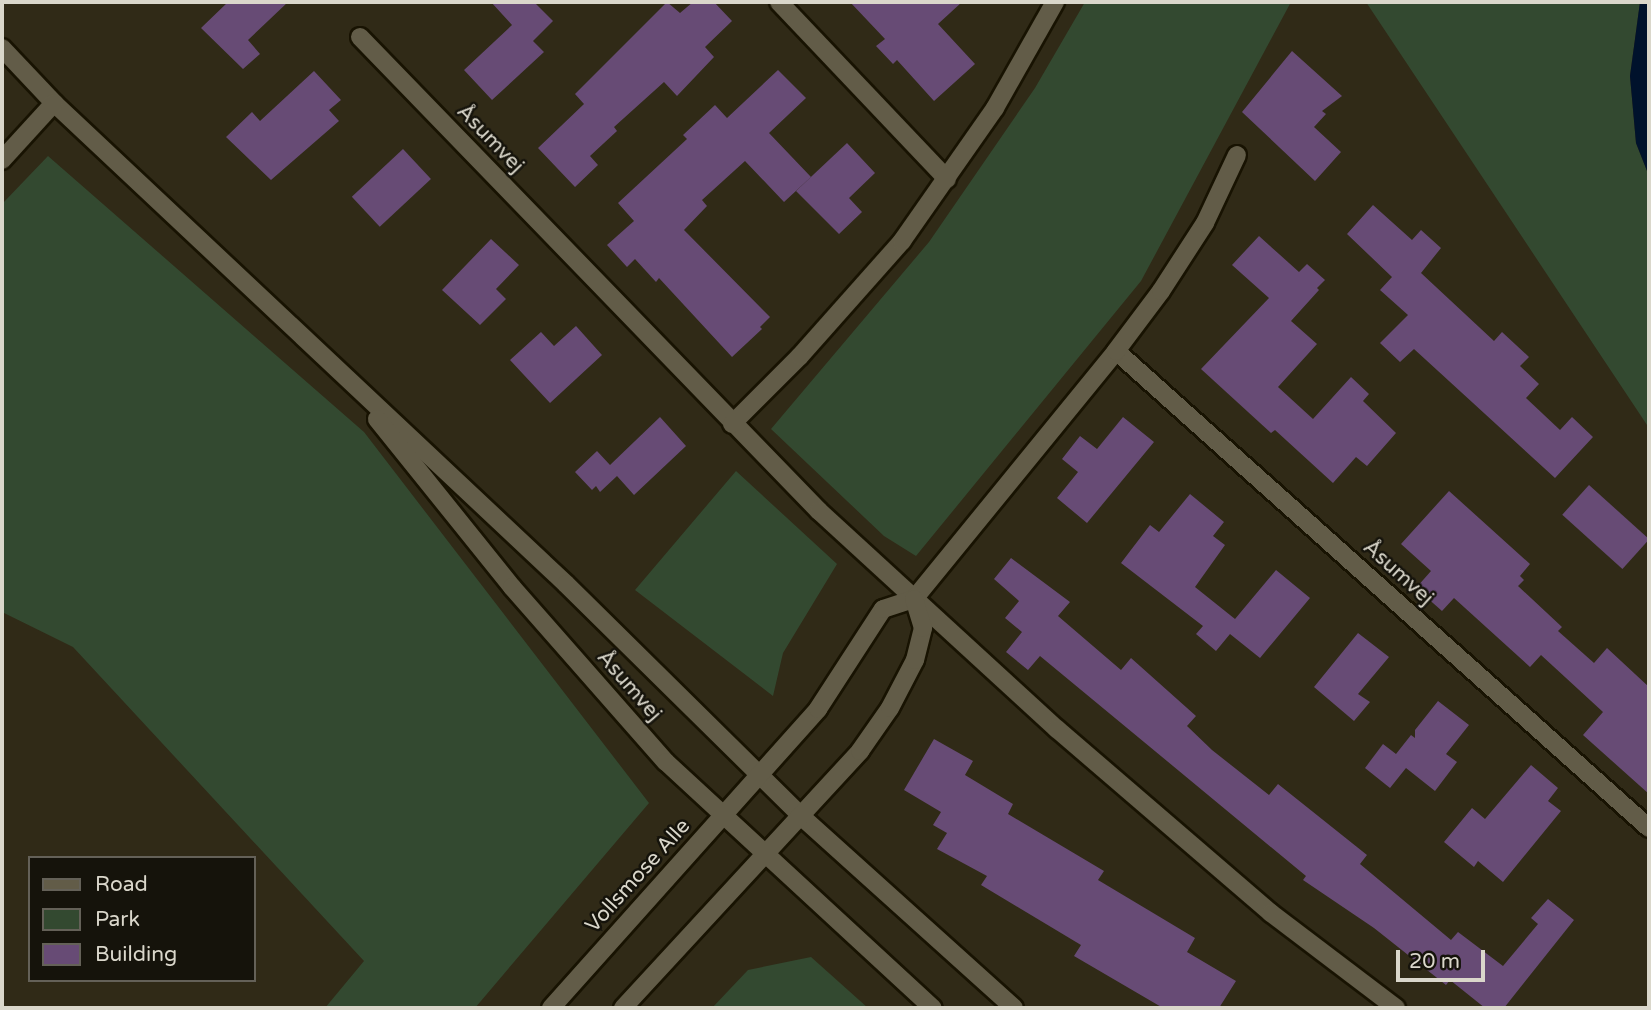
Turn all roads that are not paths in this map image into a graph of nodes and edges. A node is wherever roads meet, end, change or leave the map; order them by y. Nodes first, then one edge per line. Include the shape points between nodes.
1 (779, 2) edge
2 (1055, 2) edge
3 (360, 37) dead end
4 (2, 48) edge
5 (54, 103) junction
6 (1237, 155) dead end
7 (2, 160) edge
8 (947, 179) junction
9 (1116, 352) junction
10 (328, 359) junction
11 (733, 424) junction
12 (914, 598) junction
13 (760, 774) junction
14 (723, 816) junction
15 (802, 817) junction
16 (1649, 828) edge
17 (766, 855) junction
18 (551, 1008) edge
19 (623, 1008) edge
20 (933, 1008) edge
21 (1014, 1008) edge
22 (1396, 1008) edge

1 - 8 street
2 - 8 street via 995,108
3 - 11 street, Åsumvej
4 - 5 street, Åsumvej
5 - 7 street
5 - 10 street, Åsumvej
6 - 9 street via 1205,223
8 - 11 street via 856,295
9 - 12 street
9 - 16 street, Åsumvej
10 - 13 street, Åsumvej
10 - 14 street, Åsumvej via 532,609 666,762
11 - 12 street, Åsumvej
12 - 13 street via 883,609 818,709
12 - 15 street via 923,628 915,660 860,751
12 - 22 street, Åsumvej via 1057,729 1261,904
13 - 14 street, Vollsmose Alle
13 - 15 street, Åsumvej
14 - 17 street, Åsumvej
14 - 18 street, Vollsmose Alle
15 - 17 street
15 - 21 street, Åsumvej
17 - 19 street
17 - 20 street, Åsumvej

